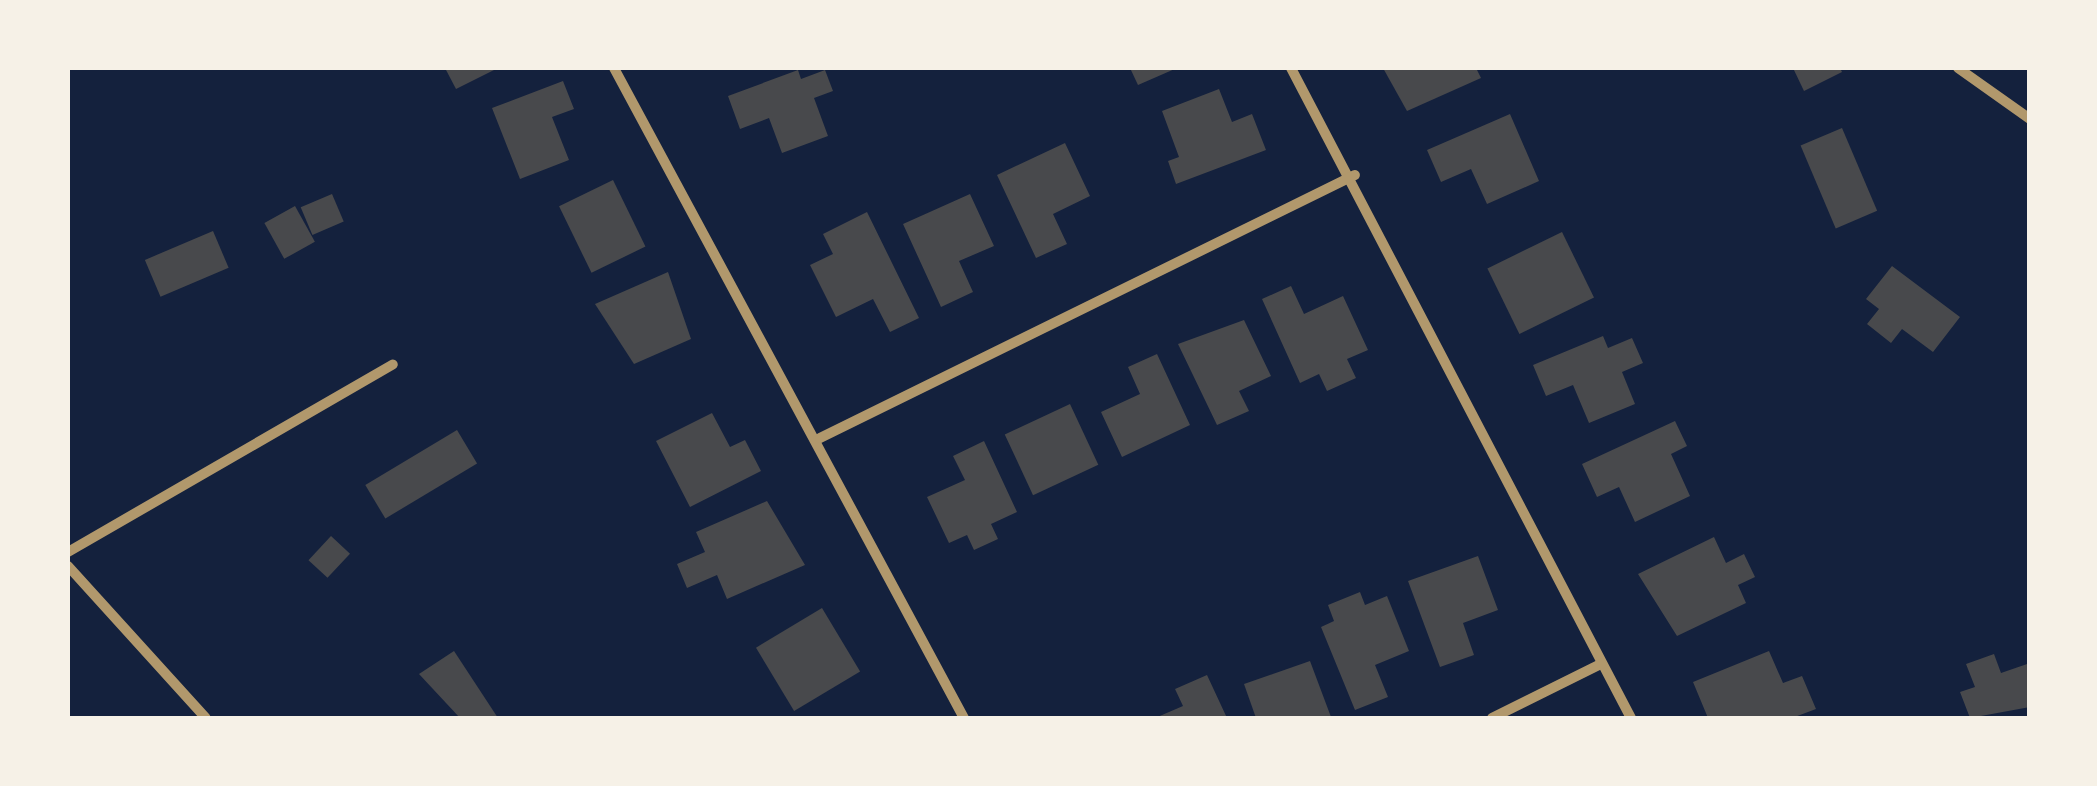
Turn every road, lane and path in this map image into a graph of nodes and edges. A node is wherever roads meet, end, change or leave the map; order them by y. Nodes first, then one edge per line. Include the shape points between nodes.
1 (614, 68) edge
2 (1291, 68) edge
3 (1958, 68) edge
4 (2030, 118) edge
5 (1355, 175) junction
6 (393, 364) dead end
7 (820, 438) junction
8 (68, 552) edge
9 (68, 566) edge
10 (1601, 664) junction
11 (206, 718) edge
12 (964, 718) edge
13 (1492, 718) edge
14 (1631, 718) edge

1 - 7 street
2 - 5 street
3 - 4 street
5 - 7 street
5 - 10 street
6 - 8 street
7 - 12 street
9 - 11 street
10 - 13 street
10 - 14 street

